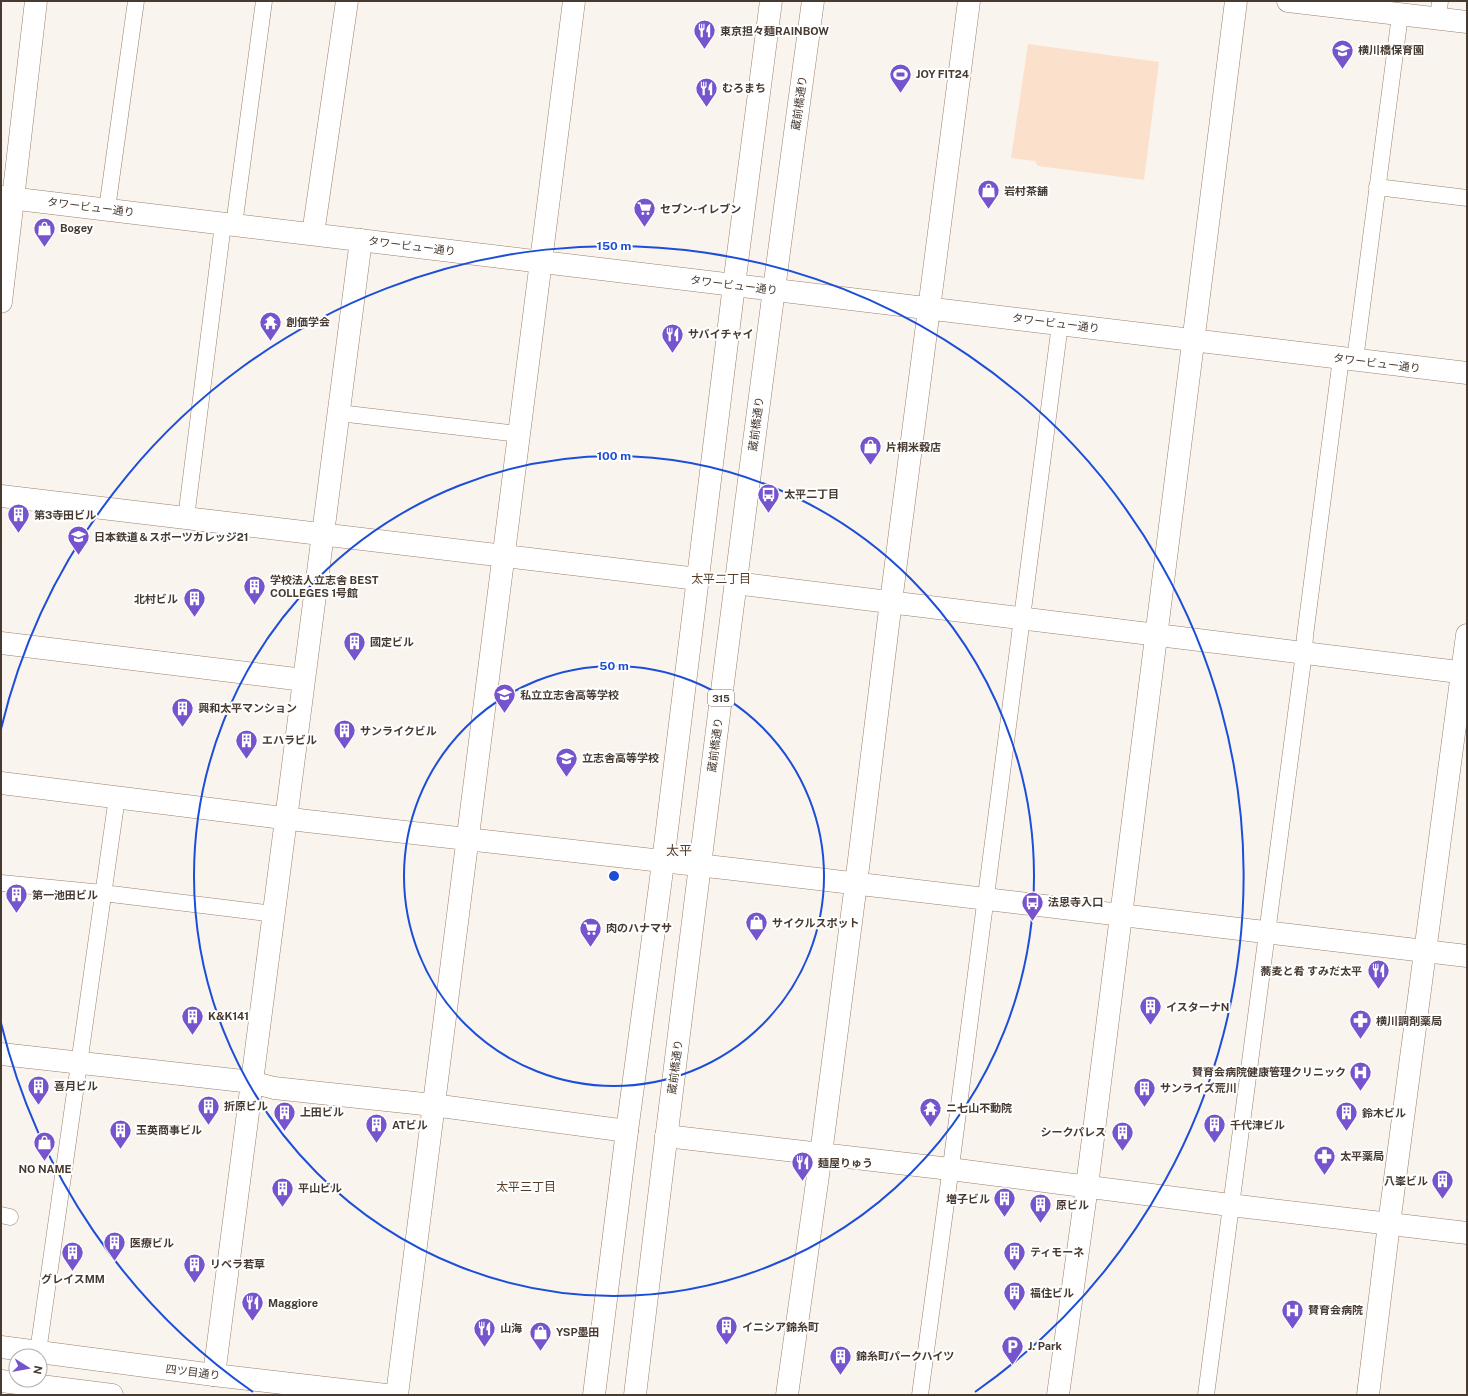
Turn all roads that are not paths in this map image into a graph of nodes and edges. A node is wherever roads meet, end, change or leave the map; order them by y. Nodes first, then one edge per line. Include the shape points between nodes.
1 (36, 1) edge
2 (136, 1) edge
3 (264, 1) edge
4 (347, 1) edge
5 (574, 1) edge
6 (771, 1) edge
7 (813, 1) edge
8 (969, 1) edge
9 (1236, 1) edge
10 (1288, 1) edge
11 (1439, 10) edge
12 (1400, 15) junction
13 (1467, 22) edge
14 (1377, 187) junction
15 (7, 197) edge
16 (1467, 198) edge
17 (107, 209) junction
18 (228, 224) junction
19 (314, 234) junction
20 (361, 240) junction
21 (541, 262) junction
22 (734, 285) junction
23 (774, 290) junction
24 (1, 302) edge
25 (930, 308) junction
26 (1060, 324) junction
27 (1193, 339) junction
28 (1348, 359) junction
29 (1467, 373) edge
30 (339, 413) junction
31 (519, 434) junction
32 (1, 496) edge
33 (186, 518) junction
34 (323, 535) junction
35 (504, 557) junction
36 (698, 579) junction
37 (735, 583) junction
38 (891, 601) junction
39 (1022, 618) junction
40 (1157, 635) junction
41 (1467, 635) edge
42 (1, 643) edge
43 (1304, 653) junction
44 (1465, 673) edge
45 (304, 680) junction
46 (1, 783) edge
47 (117, 797) junction
48 (286, 818) junction
49 (467, 838) junction
50 (663, 861) junction
51 (700, 865) junction
52 (1, 883) edge
53 (856, 884) junction
54 (103, 893) junction
55 (986, 900) junction
56 (274, 914) junction
57 (1120, 915) junction
58 (1267, 933) junction
59 (1426, 951) junction
60 (1467, 956) edge
61 (1, 1054) edge
62 (79, 1064) junction
63 (252, 1082) junction
64 (433, 1106) junction
65 (626, 1131) junction
66 (666, 1136) junction
67 (821, 1154) junction
68 (950, 1170) junction
69 (1087, 1186) junction
70 (1230, 1205) junction
71 (1389, 1224) junction
72 (1467, 1233) edge
73 (39, 1348) edge
74 (48, 1355) edge
75 (214, 1375) junction
76 (44, 1388) edge
77 (112, 1395) edge
78 (386, 1395) edge
79 (397, 1395) edge
80 (594, 1395) edge
81 (635, 1395) edge
82 (787, 1395) edge
83 (920, 1395) edge
84 (1058, 1395) edge
85 (1206, 1395) edge
86 (1368, 1395) edge

1 - 15 street
2 - 17 lane
3 - 18 lane
4 - 19 street
5 - 21 street
6 - 22 street
7 - 23 street, 蔵前橋通り / 315
8 - 25 street
9 - 27 street
10 - 12 street
11 - 12 street
11 - 13 street
12 - 14 lane
14 - 16 lane
14 - 28 lane
15 - 17 street, タワービュー通り
15 - 24 street
17 - 18 street, タワービュー通り
18 - 19 street, タワービュー通り
18 - 33 lane
19 - 20 street, タワービュー通り
20 - 21 street, タワービュー通り
20 - 30 street
21 - 22 street, タワービュー通り
21 - 31 street
22 - 23 street, タワービュー通り
22 - 36 street
23 - 25 street, タワービュー通り
23 - 37 street, 蔵前橋通り / 315
25 - 26 street, タワービュー通り
25 - 38 street
26 - 27 street, タワービュー通り
26 - 39 lane
27 - 28 street, タワービュー通り
27 - 40 street
28 - 29 street, タワービュー通り
28 - 43 lane
30 - 31 lane
30 - 34 street
31 - 35 street
32 - 33 street
33 - 34 street
34 - 35 street
34 - 45 street
35 - 36 street
35 - 49 street
36 - 50 street
37 - 38 street
37 - 51 street, 蔵前橋通り / 315
38 - 39 street
38 - 53 street
39 - 40 street
39 - 55 lane
40 - 43 street
40 - 57 street
41 - 44 street
42 - 45 street
43 - 44 street
43 - 58 lane
44 - 59 street
45 - 48 street
46 - 47 street
47 - 48 street
47 - 54 lane
48 - 49 street
48 - 56 street
49 - 50 street
49 - 64 street
50 - 51 street
50 - 65 street
51 - 53 street
51 - 66 street, 蔵前橋通り / 315
52 - 54 lane
53 - 55 street
53 - 67 street
54 - 56 lane
54 - 62 lane
55 - 57 street
55 - 68 lane
56 - 63 street
57 - 58 street
57 - 69 street
58 - 59 street
58 - 70 lane
59 - 60 street
59 - 71 street
61 - 62 street
62 - 63 street
62 - 73 lane
63 - 64 street via 274,1088
63 - 75 street
64 - 65 street
64 - 79 street
65 - 80 street
66 - 67 street
66 - 81 street, 蔵前橋通り / 315
67 - 68 street
67 - 82 street
68 - 69 street
68 - 83 lane
69 - 70 street
69 - 84 street
70 - 71 street
70 - 85 lane
71 - 72 street
71 - 86 street
74 - 75 street, 四ツ目通り
75 - 78 street, 四ツ目通り
76 - 77 street

